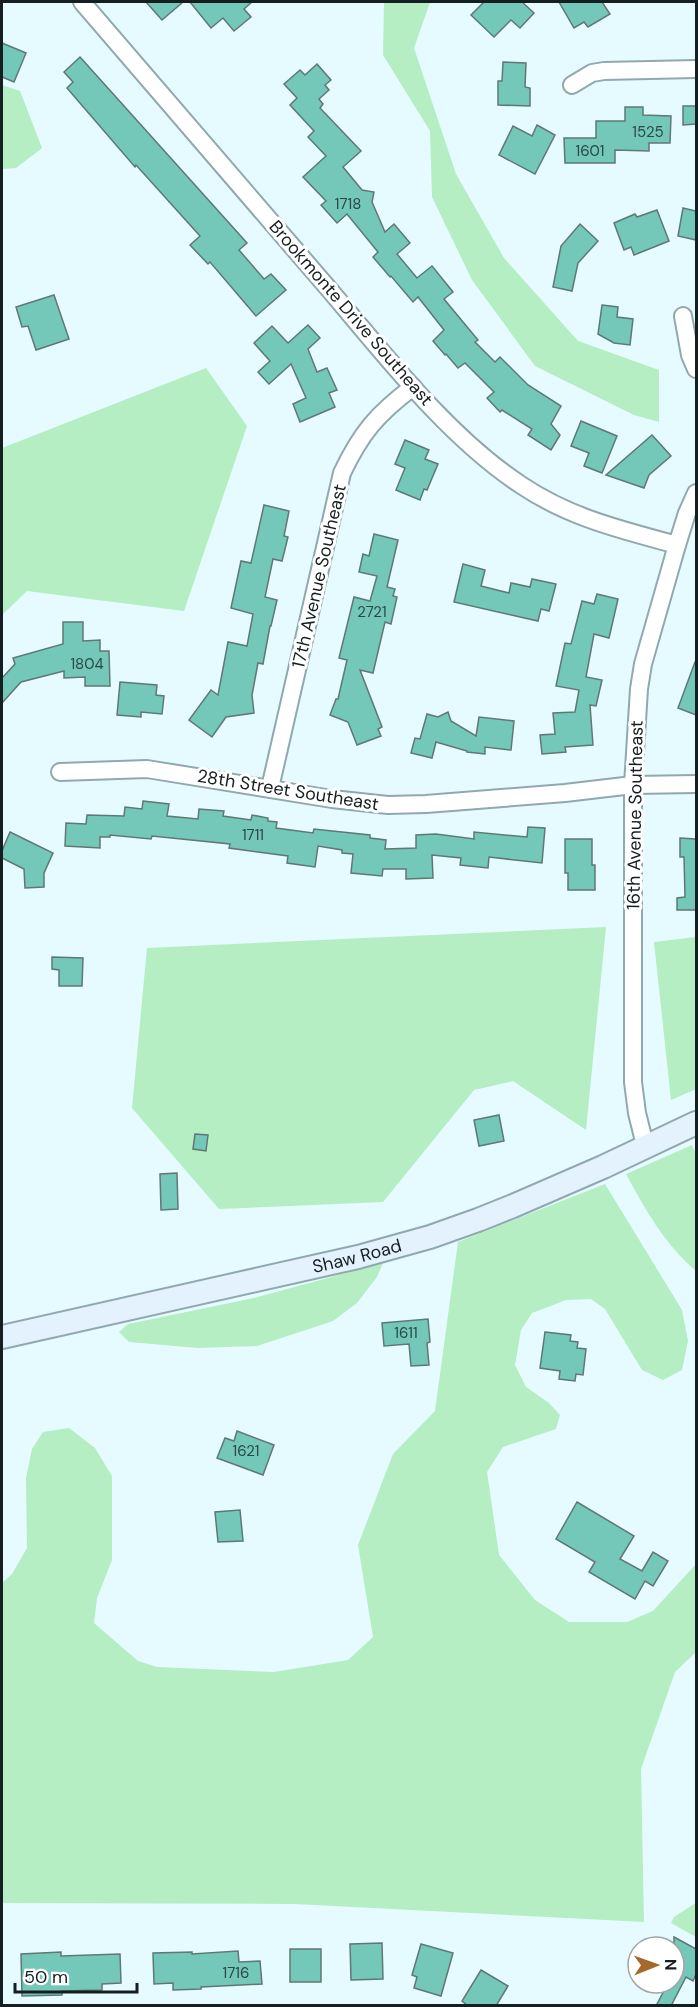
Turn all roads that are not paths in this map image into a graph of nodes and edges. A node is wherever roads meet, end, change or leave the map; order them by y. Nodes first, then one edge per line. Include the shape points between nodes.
1 (82, 2) edge
2 (696, 69) edge
3 (572, 85) dead end
4 (683, 316) dead end
5 (696, 369) edge
6 (412, 387) junction
7 (696, 493) edge
8 (678, 545) junction
9 (60, 772) dead end
10 (696, 784) edge
11 (633, 785) junction
12 (270, 788) junction
13 (696, 1123) edge
14 (645, 1145) junction
15 (2, 1336) edge

1 - 6 street, Brookmonte Drive Southeast
2 - 3 street via 604,71
4 - 5 street
6 - 8 street, Brookmonte Drive Southeast via 496,468 523,486 568,512
6 - 12 street, 17th Avenue Southeast via 372,422 342,473
7 - 8 street, 16th Avenue Southeast
8 - 11 street, 16th Avenue Southeast via 643,664
9 - 12 street, 28th Street Southeast via 147,769
10 - 11 street, 28th Street Southeast
11 - 12 street, 28th Street Southeast via 388,805
11 - 14 street, 16th Avenue Southeast via 633,1082
13 - 14 main road, Shaw Road
14 - 15 main road, Shaw Road via 603,1167 430,1237 358,1257

